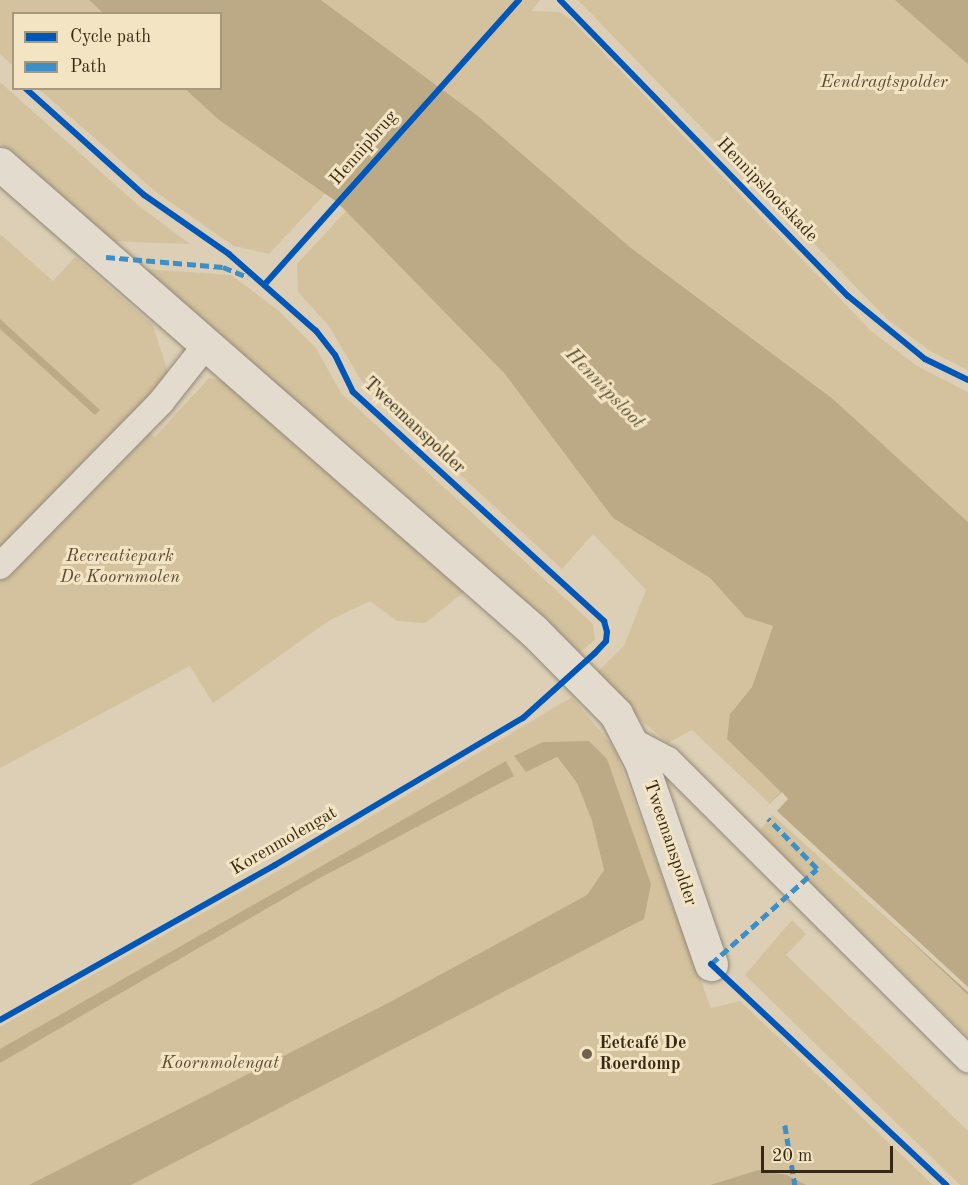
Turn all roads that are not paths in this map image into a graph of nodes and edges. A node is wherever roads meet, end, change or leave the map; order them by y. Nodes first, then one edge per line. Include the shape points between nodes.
1 (0, 164) edge
2 (206, 345) junction
3 (0, 566) edge
4 (630, 740) junction
5 (711, 964) dead end
6 (968, 1059) edge

1 - 2 street, Tweemanspolder
2 - 3 lane via 161,402
2 - 4 street, Tweemanspolder via 237,367 534,631 616,714
4 - 5 street, Tweemanspolder
4 - 6 lane via 668,760

